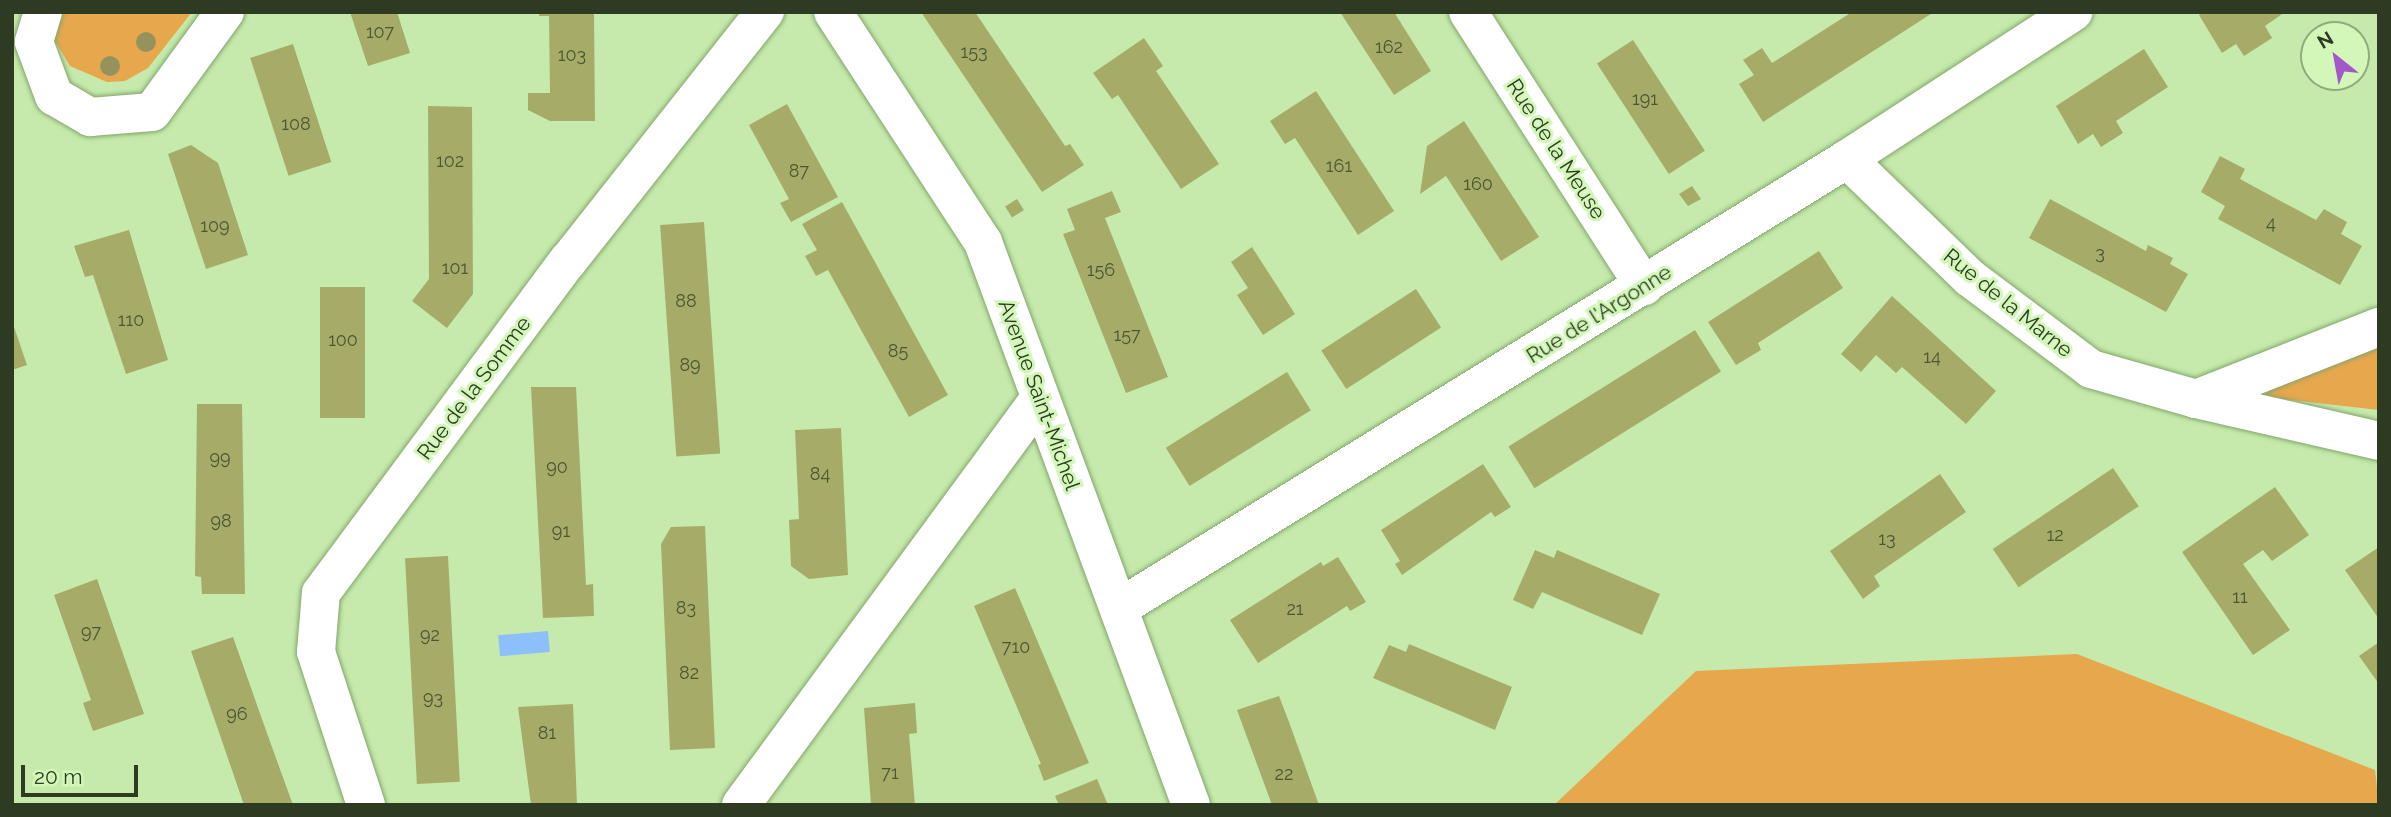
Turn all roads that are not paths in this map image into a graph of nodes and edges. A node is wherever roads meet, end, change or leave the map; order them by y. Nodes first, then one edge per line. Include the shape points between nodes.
1 (43, 12) edge
2 (225, 12) edge
3 (765, 12) edge
4 (833, 12) edge
5 (1468, 12) edge
6 (2073, 12) edge
7 (1847, 159) junction
8 (1644, 286) junction
9 (2379, 327) edge
10 (1040, 398) junction
11 (2196, 399) junction
12 (2379, 441) edge
13 (1119, 608) junction
14 (366, 805) edge
15 (741, 805) edge
16 (1191, 805) edge

1 - 2 street via 34,42 54,96 90,117 152,112
3 - 14 street, Rue de la Somme via 568,261 321,593 316,652
4 - 10 street, Avenue Saint-Michel via 983,242
5 - 8 street, Rue de la Meuse
6 - 7 street, Rue de l'Argonne
7 - 8 street, Rue de l'Argonne
7 - 11 street, Rue de la Marne via 1970,278 2091,369
8 - 13 street, Rue de l'Argonne
9 - 11 street
10 - 13 street, Avenue Saint-Michel
10 - 15 street
11 - 12 street, Rue de la Marne
13 - 16 street, Avenue Saint-Michel

